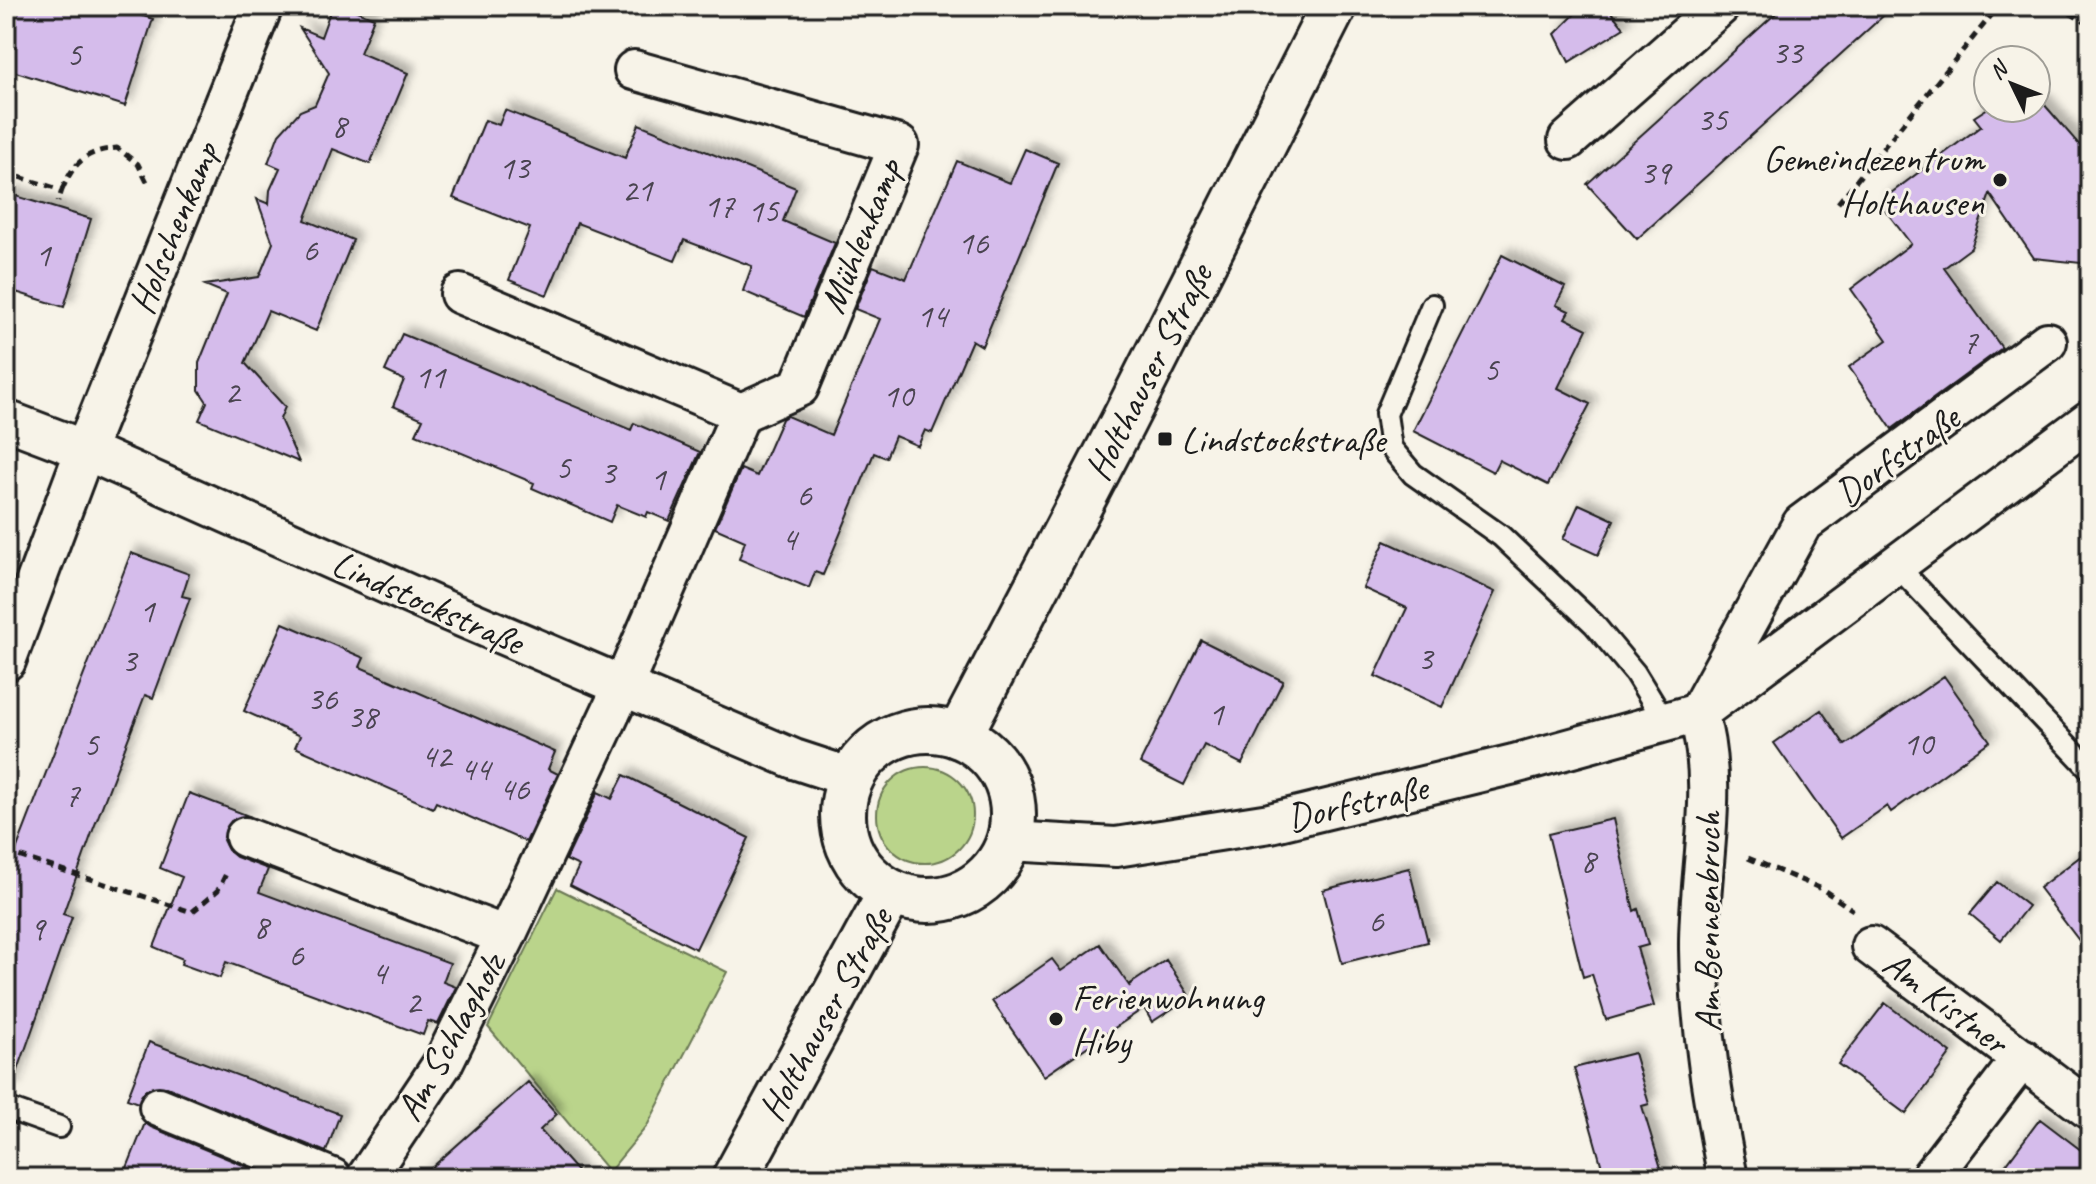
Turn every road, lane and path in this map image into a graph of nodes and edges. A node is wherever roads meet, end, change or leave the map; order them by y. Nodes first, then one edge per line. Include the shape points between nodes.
1 (263, 6) edge
2 (1334, 6) edge
3 (1720, 6) edge
4 (1999, 6) edge
5 (2058, 6) edge
6 (2090, 25) edge
7 (634, 70) dead end
8 (1568, 140) dead end
9 (6, 173) edge
10 (62, 190) junction
11 (58, 202) dead end
12 (1838, 203) dead end
13 (170, 234) junction
14 (460, 294) dead end
15 (1432, 305) dead end
16 (2047, 342) dead end
17 (741, 413) junction
18 (6, 420) edge
19 (2090, 420) edge
20 (85, 450) junction
21 (1897, 566) junction
22 (6, 661) edge
23 (623, 686) junction
24 (1681, 717) junction
25 (959, 736) junction
26 (2090, 769) edge
27 (852, 778) junction
28 (245, 837) joint
29 (1705, 840) junction
30 (1009, 841) junction
31 (6, 852) edge
32 (891, 892) junction
33 (506, 936) junction
34 (1871, 946) joint
35 (2022, 1058) junction
36 (159, 1107) dead end
37 (6, 1108) edge
38 (2090, 1110) edge
39 (59, 1127) dead end
40 (332, 1178) edge
41 (366, 1178) edge
42 (735, 1178) edge
43 (1728, 1178) edge
44 (1930, 1178) edge

1 - 13 street, Holschenkamp
2 - 25 street, Holthauser Straße
3 - 8 street
4 - 12 path
5 - 6 path
7 - 17 street, Mühlenkamp via 899,145 799,387
9 - 10 path
10 - 11 path
10 - 13 path via 72,167 93,150 117,148 138,164
13 - 20 street, Holschenkamp
14 - 17 street
15 - 24 lane via 1386,414 1391,448 1413,474 1501,536
16 - 24 street, Dorfstraße via 1802,524
17 - 23 street
18 - 20 street, Lindstockstraße
19 - 21 street, Dorfstraße
20 - 22 street, Holschenkamp
20 - 23 street, Lindstockstraße
21 - 24 street, Dorfstraße
21 - 26 lane
23 - 27 street, Lindstockstraße
23 - 33 street, Am Schlagholz
24 - 29 street, Am Bennenbruch via 1708,760
24 - 30 street, Dorfstraße via 1270,823 1116,847
25 - 27 street, Holthauser Straße via 935,730 886,741
25 - 30 street via 978,746 1005,779 1013,820
27 - 32 street, Holthauser Straße via 843,821 847,843 857,863
28 - 31 path via 218,890 192,912
28 - 33 street, Am Schlagholz
29 - 34 path via 1822,889 1881,930
29 - 43 street, Am Bennenbruch via 1699,910 1701,1000
30 - 32 street, Holthauser Straße via 983,881 961,893 939,900
32 - 42 street, Holthauser Straße
33 - 41 street, Am Schlagholz via 443,1063
34 - 35 street, Am Kistner
35 - 38 street, Am Kistner
35 - 44 street, Am Kistner
36 - 40 street
37 - 39 lane

